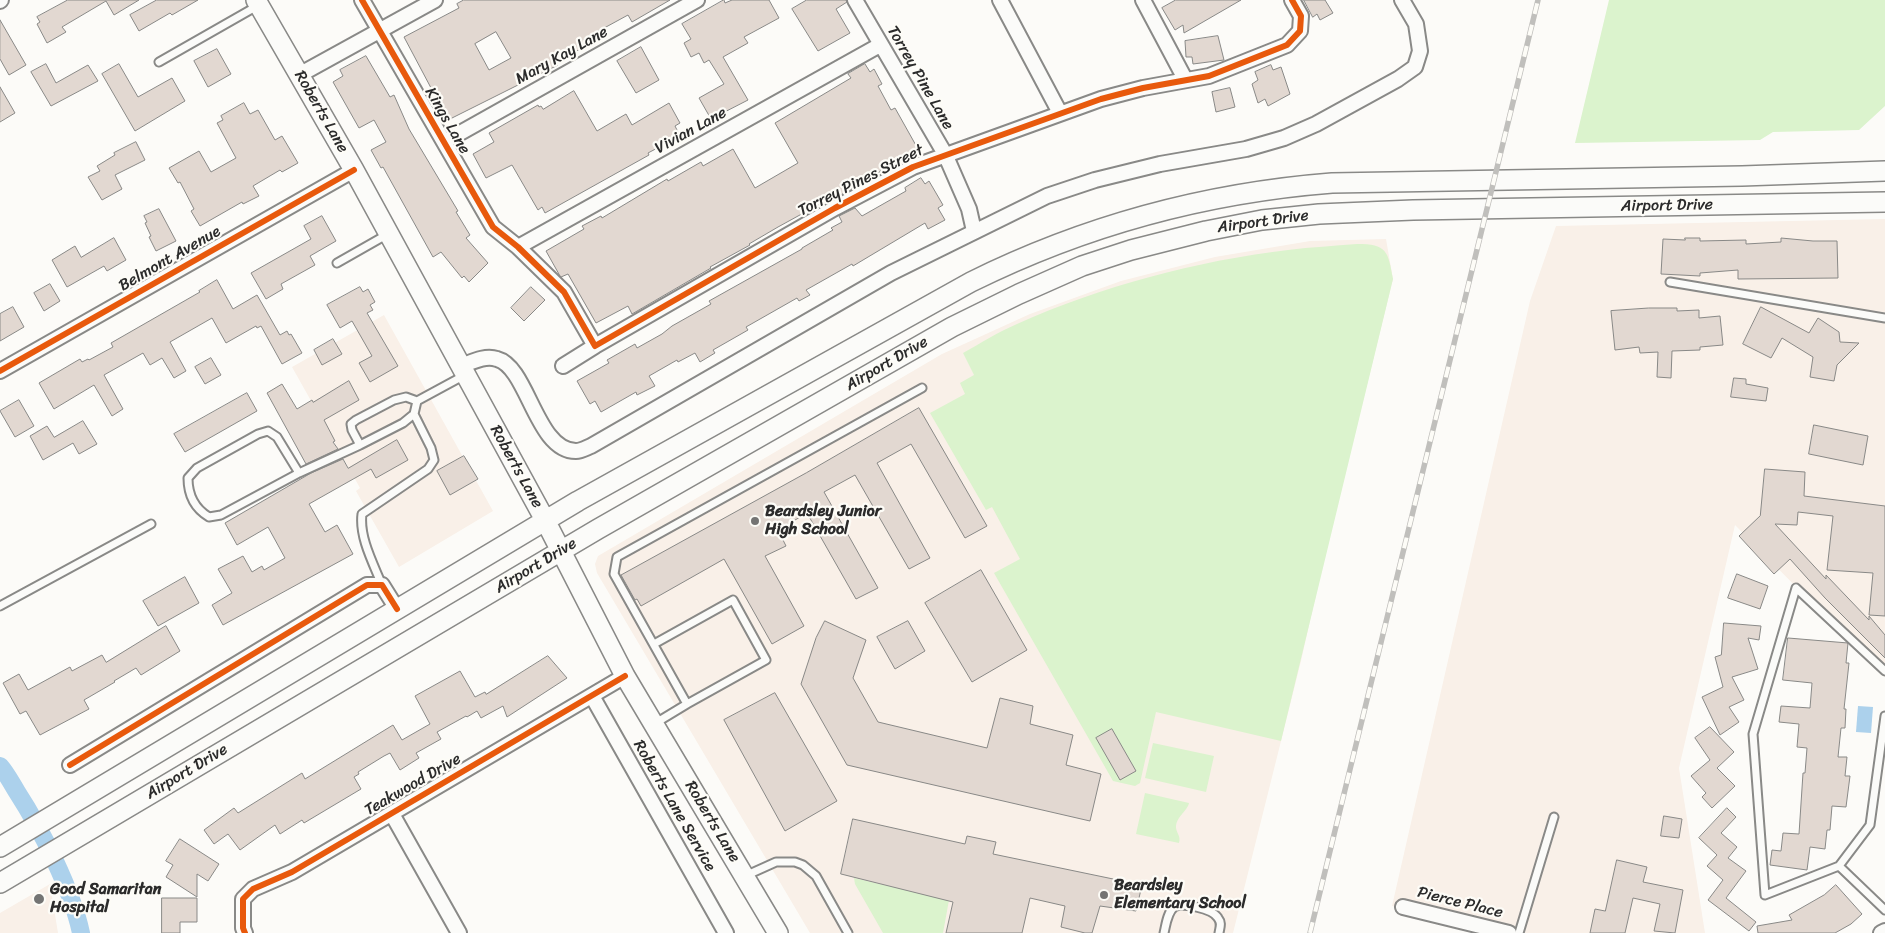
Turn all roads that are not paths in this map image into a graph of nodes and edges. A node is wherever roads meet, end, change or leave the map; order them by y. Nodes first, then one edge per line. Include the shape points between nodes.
1 (362, 0) edge
2 (435, 0) edge
3 (697, 0) edge
4 (855, 0) edge
5 (1000, 0) edge
6 (1143, 0) edge
7 (1292, 0) edge
8 (1402, 0) edge
9 (258, 3) edge
10 (379, 31) junction
11 (880, 45) junction
12 (159, 62) dead end
13 (299, 75) junction
14 (1185, 79) junction
15 (1060, 113) junction
16 (444, 142) junction
17 (945, 154) junction
18 (354, 170) junction
19 (1885, 171) edge
20 (1885, 202) edge
21 (974, 231) junction
22 (389, 234) junction
23 (518, 247) junction
24 (337, 263) dead end
25 (1670, 282) dead end
26 (1885, 318) edge
27 (596, 346) junction
28 (564, 366) dead end
29 (0, 371) edge
30 (463, 371) junction
31 (922, 388) dead end
32 (418, 401) junction
33 (414, 414) junction
34 (360, 445) junction
35 (299, 473) junction
36 (545, 520) junction
37 (151, 524) dead end
38 (561, 551) junction
39 (382, 585) junction
40 (0, 606) edge
41 (397, 610) junction
42 (654, 644) junction
43 (1885, 670) edge
44 (625, 676) junction
45 (592, 696) junction
46 (687, 704) junction
47 (1885, 716) edge
48 (654, 724) junction
49 (70, 765) dead end
50 (392, 814) junction
51 (1554, 817) dead end
52 (0, 847) edge
53 (1839, 866) junction
54 (745, 876) junction
55 (0, 883) edge
56 (1403, 907) dead end
57 (1885, 910) edge
58 (1885, 931) edge
59 (245, 933) edge
60 (459, 933) edge
61 (726, 933) edge
62 (778, 933) edge
63 (848, 933) edge
64 (1164, 933) edge
65 (1219, 933) edge
66 (1509, 933) edge
67 (1519, 933) edge
68 (1881, 933) edge

1 - 10 street, Kings Lane
2 - 10 street
3 - 16 street, Mary Kay Lane
4 - 11 street, Torrey Pine Lane
5 - 15 street
6 - 14 street
7 - 14 street, Torrey Pines Street via 1300,16 1300,31 1287,45 1209,76
8 - 21 street via 1416,24 1420,51 1415,67 1316,124 1246,149 1160,164 1095,180 1047,196
9 - 12 lane
9 - 13 main road, Roberts Lane
10 - 13 street
10 - 16 street, Kings Lane
11 - 17 street, Torrey Pine Lane
11 - 23 street, Vivian Lane
13 - 18 main road, Roberts Lane
14 - 15 street, Torrey Pines Street
15 - 17 street, Torrey Pines Street
16 - 23 street, Kings Lane via 493,227
17 - 21 street, Torrey Pine Lane via 969,209
17 - 27 street, Torrey Pines Street via 913,166 835,208
18 - 22 main road, Roberts Lane
18 - 29 street, Belmont Avenue
19 - 36 main road, Airport Drive via 1332,183 1247,192 1165,209 1060,242 971,282
20 - 38 main road, Airport Drive via 1343,212 1262,220 1172,238 1082,266 975,314
21 - 30 street via 891,273 578,451 559,445 545,430 511,367 499,359 486,358
22 - 24 lane
22 - 30 main road, Roberts Lane
23 - 27 street via 564,292
25 - 26 lane
27 - 28 street, Torrey Pines Street
30 - 32 lane
30 - 36 main road, Roberts Lane
31 - 42 lane via 617,558 614,574
32 - 33 lane
32 - 34 lane via 406,397 394,400 356,420 352,430
33 - 34 lane
33 - 39 lane via 432,448 434,460 428,469 362,514 360,524
34 - 35 lane
35 - 35 lane via 220,515 209,517 199,511 188,490 188,478 197,468 268,431 277,438
36 - 38 main road, Roberts Lane
36 - 41 main road, Airport Drive
37 - 40 lane
38 - 44 main road, Roberts Lane
38 - 55 main road, Airport Drive
39 - 41 street
39 - 49 street via 367,586
41 - 52 main road, Airport Drive
42 - 46 lane
42 - 46 lane via 733,600 766,660
43 - 53 lane via 1796,588 1753,734 1765,894
44 - 45 street, Teakwood Drive
44 - 48 main road, Roberts Lane
45 - 50 street, Teakwood Drive
45 - 61 street, Roberts Lane Service
46 - 48 lane
47 - 53 lane via 1870,825
48 - 54 main road, Roberts Lane
50 - 59 street, Teakwood Drive via 292,872 254,889 243,900
50 - 60 street
51 - 67 lane
53 - 57 lane
54 - 62 main road, Roberts Lane
54 - 63 lane via 776,862 803,865 816,876
56 - 66 street, Pierce Place
58 - 68 street
64 - 65 lane via 1172,908 1179,905 1211,911 1221,924

